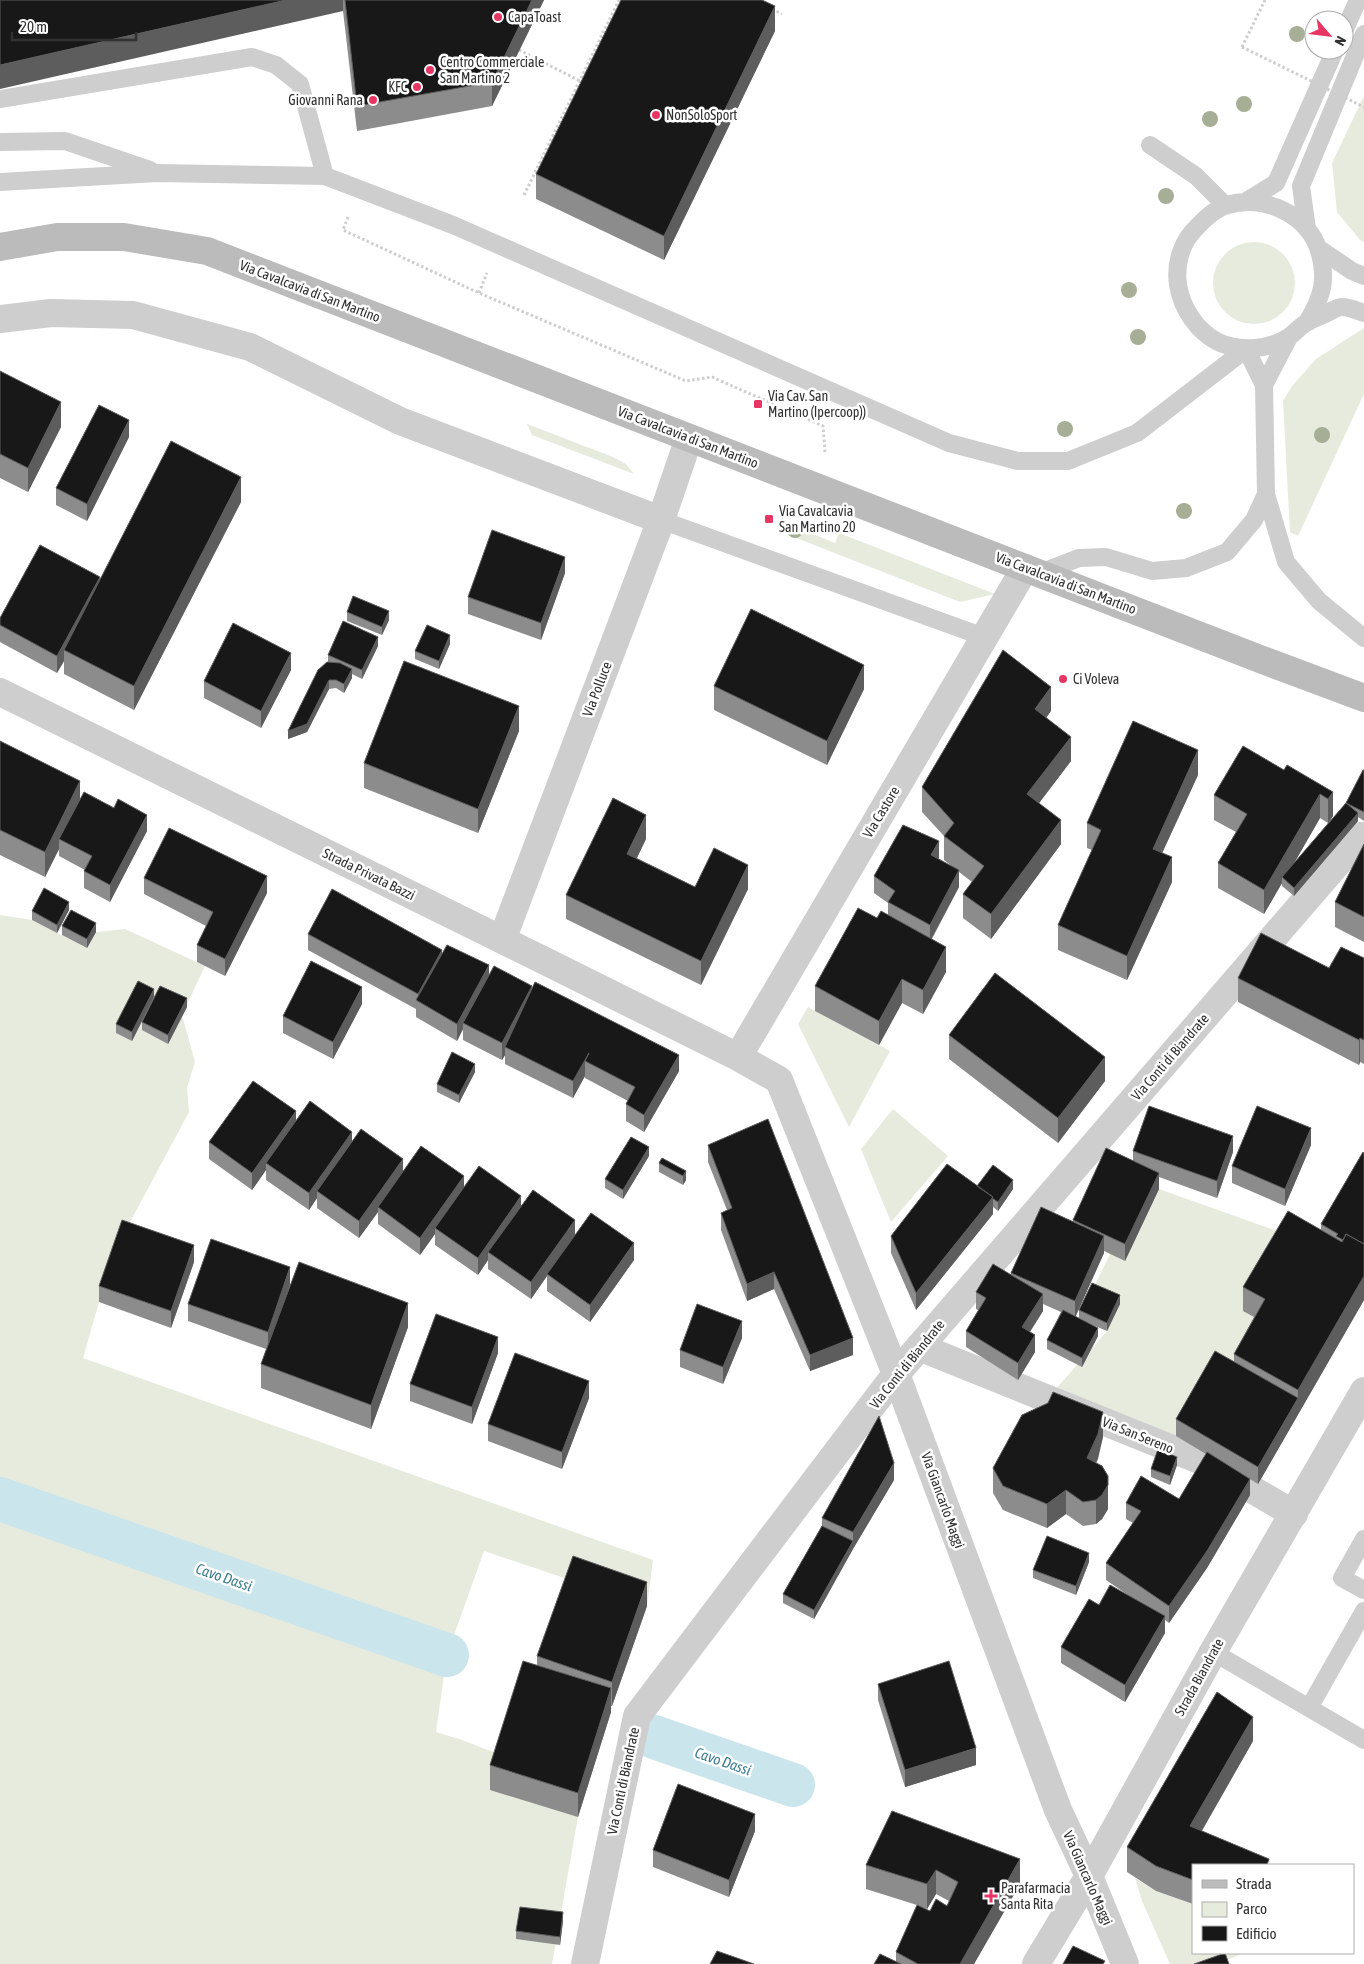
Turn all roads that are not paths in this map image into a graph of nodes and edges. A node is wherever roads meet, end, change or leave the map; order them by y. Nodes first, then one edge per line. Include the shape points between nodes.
1 (1364, 34) edge
2 (1331, 60) edge
3 (0, 99) edge
4 (0, 142) edge
5 (1150, 145) dead end
6 (157, 173) junction
7 (324, 176) junction
8 (0, 182) edge
9 (1245, 202) junction
10 (1226, 206) junction
11 (1308, 229) junction
12 (0, 246) edge
13 (1318, 248) junction
14 (1364, 276) edge
15 (1364, 313) edge
16 (0, 319) edge
17 (1307, 322) junction
18 (1289, 337) junction
19 (1246, 349) junction
20 (1264, 385) junction
21 (689, 438) junction
22 (1266, 494) junction
23 (661, 520) junction
24 (1033, 571) junction
25 (984, 637) junction
26 (1364, 638) edge
27 (0, 692) edge
28 (1364, 698) edge
29 (1361, 836) dead end
30 (502, 940) junction
31 (738, 1057) junction
32 (919, 1347) junction
33 (896, 1374) junction
34 (1364, 1391) edge
35 (1294, 1514) junction
36 (1364, 1539) edge
37 (1364, 1590) edge
38 (1364, 1610) edge
39 (1213, 1652) junction
40 (1309, 1708) junction
41 (1364, 1740) edge
42 (1089, 1876) junction
43 (585, 1964) edge
44 (1036, 1964) edge
45 (1125, 1964) edge

1 - 11 lane via 1301,186
2 - 9 lane via 1276,183
3 - 7 lane via 252,57 276,65 300,84
4 - 6 lane via 65,140
5 - 10 lane via 1196,176
6 - 7 lane
6 - 8 lane
7 - 19 lane via 453,225 950,444 1018,461 1068,461 1137,433
9 - 10 lane
9 - 11 lane via 1259,202 1286,211
10 - 19 lane via 1206,216 1191,232 1180,253 1177,275 1180,297 1190,318 1200,328 1218,342
11 - 13 lane
12 - 21 main road, Via Cavalcavia di San Martino via 57,237 124,237 207,251
13 - 14 lane via 1352,272
13 - 17 lane via 1323,268 1322,286 1317,306
15 - 17 lane via 1342,306
16 - 23 street via 51,314 133,315 250,347 400,421
17 - 18 lane
18 - 19 lane via 1269,346
18 - 20 lane
19 - 20 lane
20 - 22 lane
21 - 23 street, Via Polluce
21 - 24 main road, Via Cavalcavia di San Martino
22 - 24 lane via 1254,520 1228,552 1186,568 1152,571 1106,557 1079,558
22 - 26 lane via 1286,562 1319,601
23 - 25 lane
23 - 30 street, Via Polluce
24 - 25 street, Via Castore
24 - 28 main road, Via Cavalcavia di San Martino
25 - 31 street, Via Castore
27 - 30 street, Strada Privata Bazzi
29 - 32 street, Via Conti di Biandrate
30 - 31 street, Strada Privata Bazzi
31 - 33 street, Via Giancarlo Maggi via 779,1080
32 - 33 street, Via Conti di Biandrate
32 - 35 street, Via San Sereno via 1207,1463
33 - 42 street, Via Giancarlo Maggi via 1058,1810
33 - 43 street, Via Conti di Biandrate via 637,1716
34 - 35 street, Strada Biandrate
35 - 39 street, Strada Biandrate
36 - 37 lane via 1342,1578
38 - 40 lane
39 - 40 lane
39 - 42 street, Strada Biandrate
40 - 41 lane
42 - 44 street, Strada Biandrate
42 - 45 street, Via Giancarlo Maggi

